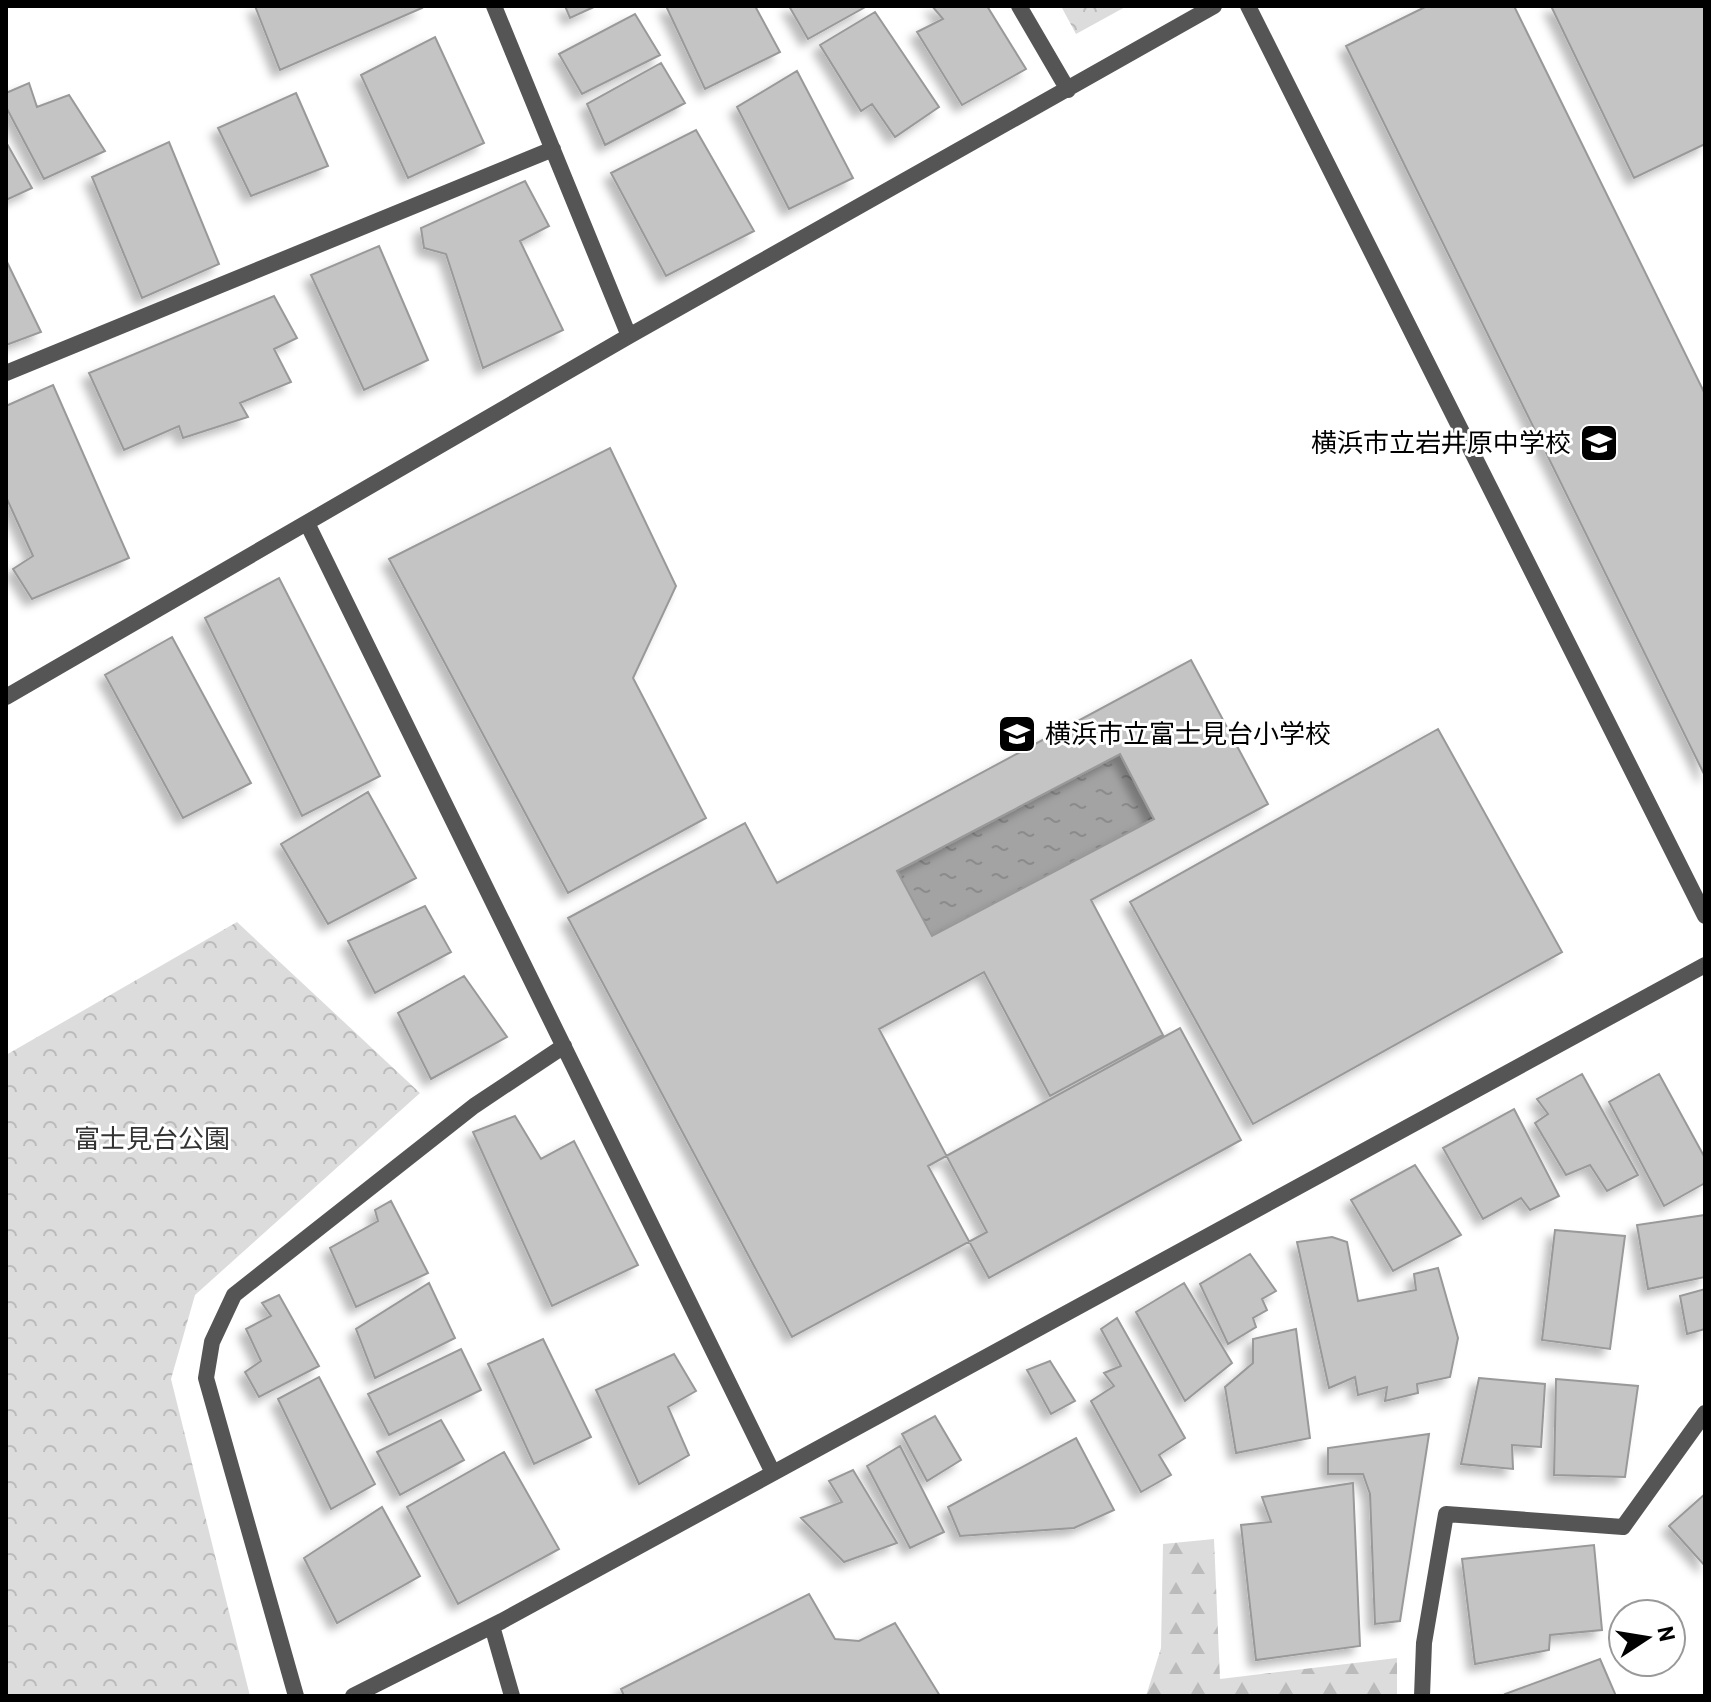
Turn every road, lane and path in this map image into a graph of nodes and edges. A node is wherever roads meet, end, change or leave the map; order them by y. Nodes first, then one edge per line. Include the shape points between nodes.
1 (494, 6) edge
2 (1019, 6) edge
3 (1214, 6) edge
4 (1248, 6) edge
5 (1068, 90) junction
6 (553, 149) junction
7 (629, 336) junction
8 (6, 373) edge
9 (307, 523) junction
10 (7, 693) edge
11 (1705, 916) edge
12 (1705, 965) edge
13 (564, 1046) junction
14 (1705, 1413) edge
15 (773, 1473) junction
16 (492, 1626) junction
17 (296, 1696) edge
18 (353, 1696) edge
19 (512, 1696) edge
20 (1422, 1696) edge

1 - 6 street
2 - 5 street
3 - 5 street
4 - 11 street
5 - 7 street
6 - 7 street
6 - 8 street
7 - 9 street
9 - 10 street
9 - 13 street
12 - 15 street
13 - 15 street
13 - 17 street via 474,1106 234,1295 212,1342 206,1378
14 - 20 street via 1623,1527 1446,1514 1424,1643
15 - 16 street
16 - 18 street
16 - 19 street

